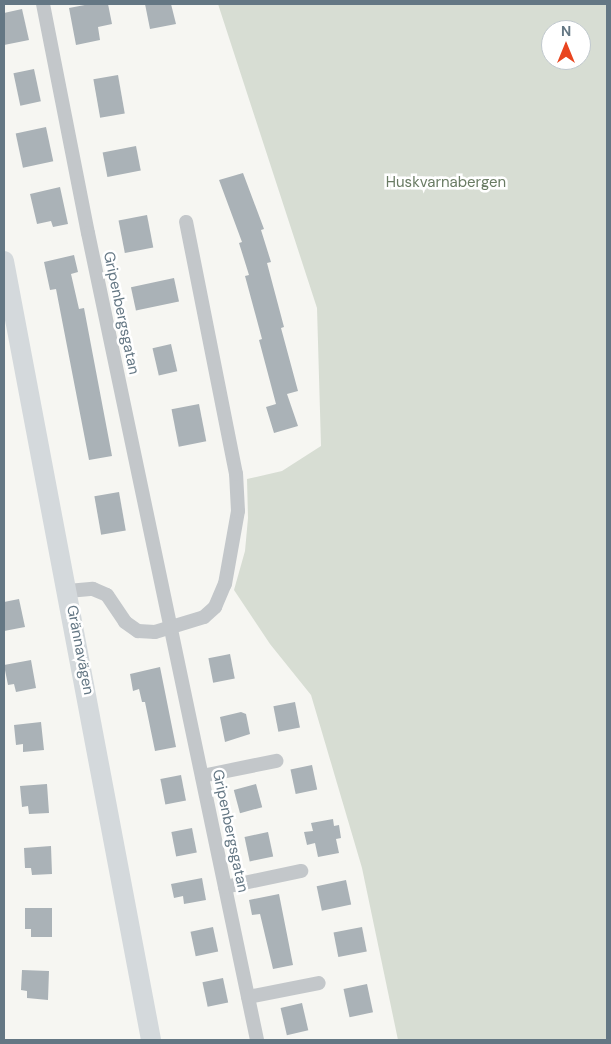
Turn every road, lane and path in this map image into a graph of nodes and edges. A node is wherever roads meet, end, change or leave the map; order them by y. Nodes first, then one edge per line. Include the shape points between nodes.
1 (43, 4) edge
2 (186, 222) dead end
3 (4, 261) edge
4 (68, 591) junction
5 (172, 627) junction
6 (276, 761) dead end
7 (202, 776) junction
8 (301, 872) dead end
9 (225, 887) junction
10 (319, 983) dead end
11 (248, 997) junction
12 (151, 1040) edge
13 (257, 1040) edge

1 - 5 street, Gripenbergsgatan
2 - 5 street via 228,428 238,511 234,549 215,607 204,617
3 - 4 main road, Grännavägen
4 - 5 street via 93,589 107,595 125,622 138,631
4 - 12 main road, Grännavägen
5 - 7 street, Gripenbergsgatan
6 - 7 street
7 - 9 street, Gripenbergsgatan
8 - 9 street
9 - 11 street, Gripenbergsgatan
10 - 11 street
11 - 13 street, Gripenbergsgatan

